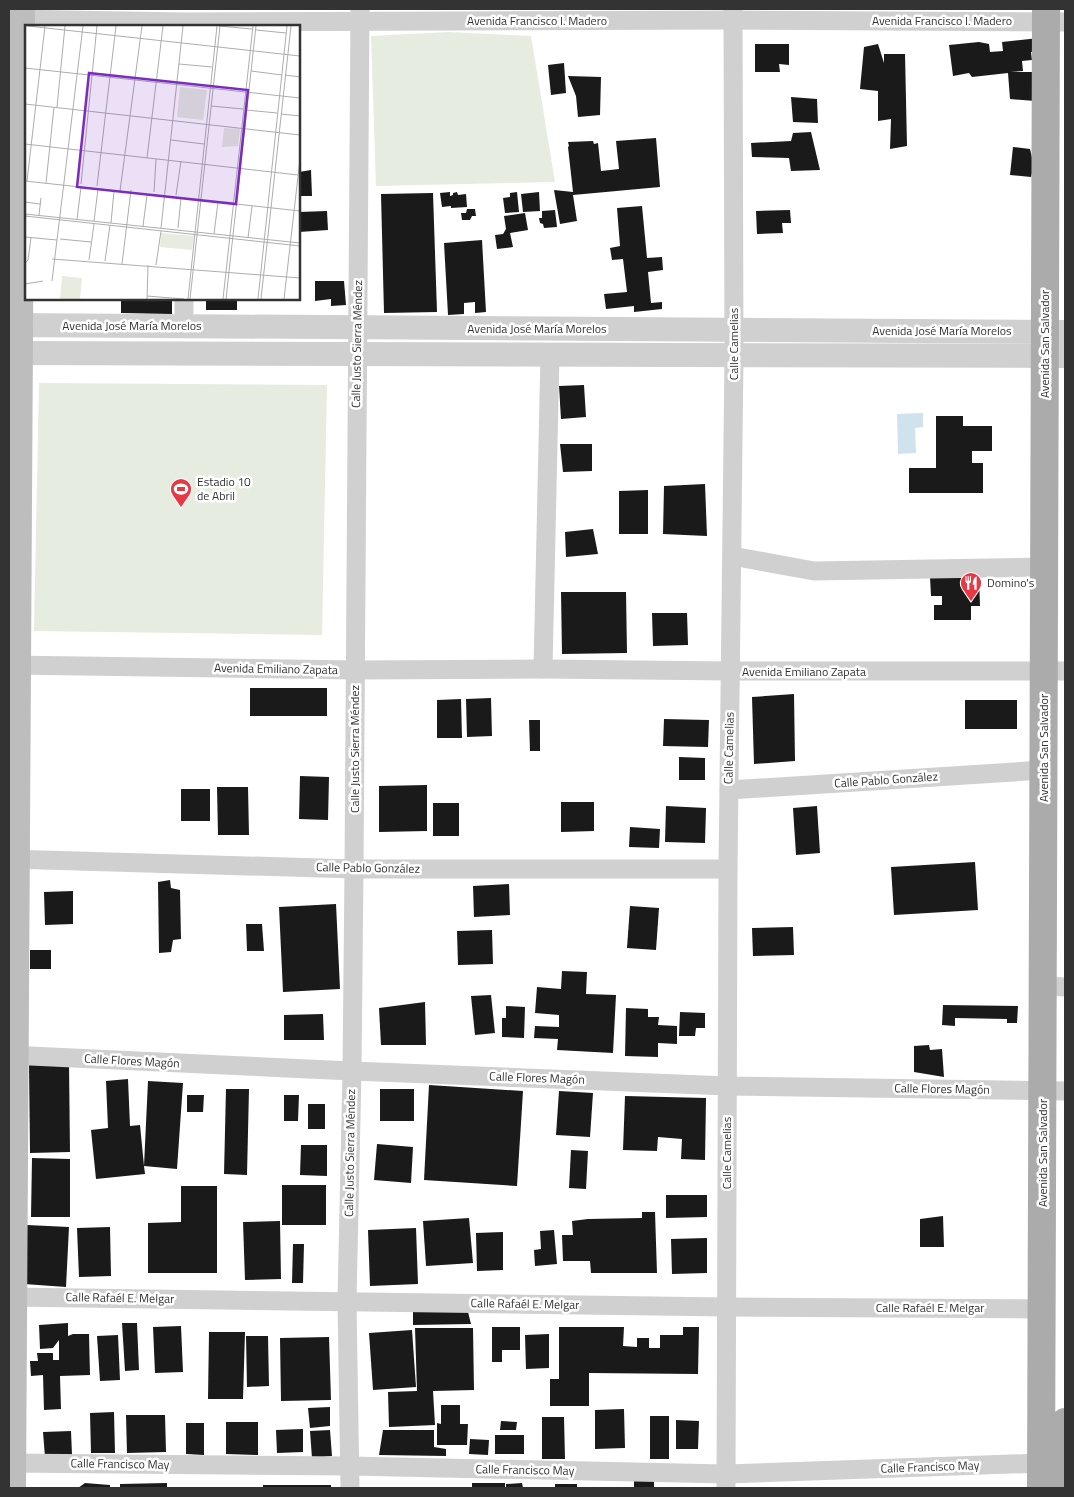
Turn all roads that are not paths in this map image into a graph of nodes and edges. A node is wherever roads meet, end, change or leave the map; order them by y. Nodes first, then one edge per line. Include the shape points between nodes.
1 (733, 14) edge
2 (360, 15) edge
3 (17, 16) edge
4 (1053, 18) edge
5 (183, 24) edge
6 (184, 300) edge
7 (14, 325) edge
8 (184, 326) junction
9 (358, 328) junction
10 (734, 330) junction
11 (1055, 344) edge
12 (14, 353) edge
13 (356, 354) junction
14 (550, 354) junction
15 (734, 355) junction
16 (732, 556) junction
17 (1045, 567) junction
18 (13, 665) edge
19 (543, 669) junction
20 (355, 670) junction
21 (731, 671) junction
22 (1055, 672) edge
23 (1044, 770) junction
24 (729, 790) junction
25 (13, 860) edge
26 (354, 869) junction
27 (728, 869) junction
28 (1054, 987) edge
29 (12, 1055) edge
30 (352, 1071) junction
31 (728, 1086) junction
32 (1054, 1091) edge
33 (12, 1297) edge
34 (347, 1301) junction
35 (727, 1307) junction
36 (1042, 1309) junction
37 (1065, 1422) edge
38 (350, 1466) junction
39 (1053, 1468) edge
40 (12, 1472) edge
41 (726, 1481) edge
42 (350, 1488) edge
43 (1065, 1488) edge

1 - 2 street, Avenida Francisco I. Madero
1 - 4 street, Avenida Francisco I. Madero
1 - 10 street, Calle Camelias
2 - 5 street, Avenida Francisco I. Madero
2 - 9 street, Calle Justo Sierra Méndez
3 - 5 street, Avenida Francisco I. Madero
3 - 7 main road
4 - 11 main road, Avenida San Salvador
6 - 8 street
7 - 8 street, Avenida José María Morelos
7 - 12 main road
8 - 9 street, Avenida José María Morelos
9 - 10 street, Avenida José María Morelos
9 - 13 street, Calle Justo Sierra Méndez
10 - 11 street, Avenida José María Morelos
10 - 15 street, Calle Camelias
11 - 15 street, Avenida José María Morelos
11 - 17 main road, Avenida San Salvador
12 - 13 street, Avenida José María Morelos
12 - 18 main road
13 - 14 street, Avenida José María Morelos
13 - 20 street, Calle Justo Sierra Méndez
14 - 15 street, Avenida José María Morelos
14 - 19 street
15 - 16 street, Calle Camelias
16 - 17 street via 814,571
16 - 21 street, Calle Camelias
17 - 22 main road, Avenida San Salvador
18 - 20 street, Avenida Emiliano Zapata
18 - 25 main road
19 - 20 street, Avenida Emiliano Zapata
19 - 21 street, Avenida Emiliano Zapata
20 - 26 street, Calle Justo Sierra Méndez
21 - 22 street, Avenida Emiliano Zapata
21 - 24 street, Calle Camelias
22 - 23 main road, Avenida San Salvador
23 - 24 street, Calle Pablo González
23 - 28 main road, Avenida San Salvador
24 - 27 street, Calle Camelias
25 - 26 street, Calle Pablo González
25 - 29 main road
26 - 27 street, Calle Pablo González
26 - 30 street, Calle Justo Sierra Méndez
27 - 31 street, Calle Camelias
28 - 32 main road, Avenida San Salvador
29 - 30 street, Calle Flores Magón
29 - 33 main road
30 - 31 street, Calle Flores Magón
30 - 34 street, Calle Justo Sierra Méndez
31 - 32 street, Calle Flores Magón
31 - 35 street, Calle Camelias
32 - 36 main road, Avenida San Salvador
33 - 34 street, Calle Rafaél E. Melgar
33 - 40 main road
34 - 35 street, Calle Rafaél E. Melgar
34 - 38 street, Calle Justo Sierra Méndez
35 - 36 street, Calle Rafaél E. Melgar
35 - 41 street, Calle Camelias
36 - 39 main road, Avenida San Salvador
37 - 39 main road, Avenida San Salvador
38 - 40 street, Calle Francisco May
38 - 41 street, Calle Francisco May
38 - 42 street, Calle Justo Sierra Méndez
39 - 41 street, Calle Francisco May
39 - 43 main road, Avenida San Salvador

